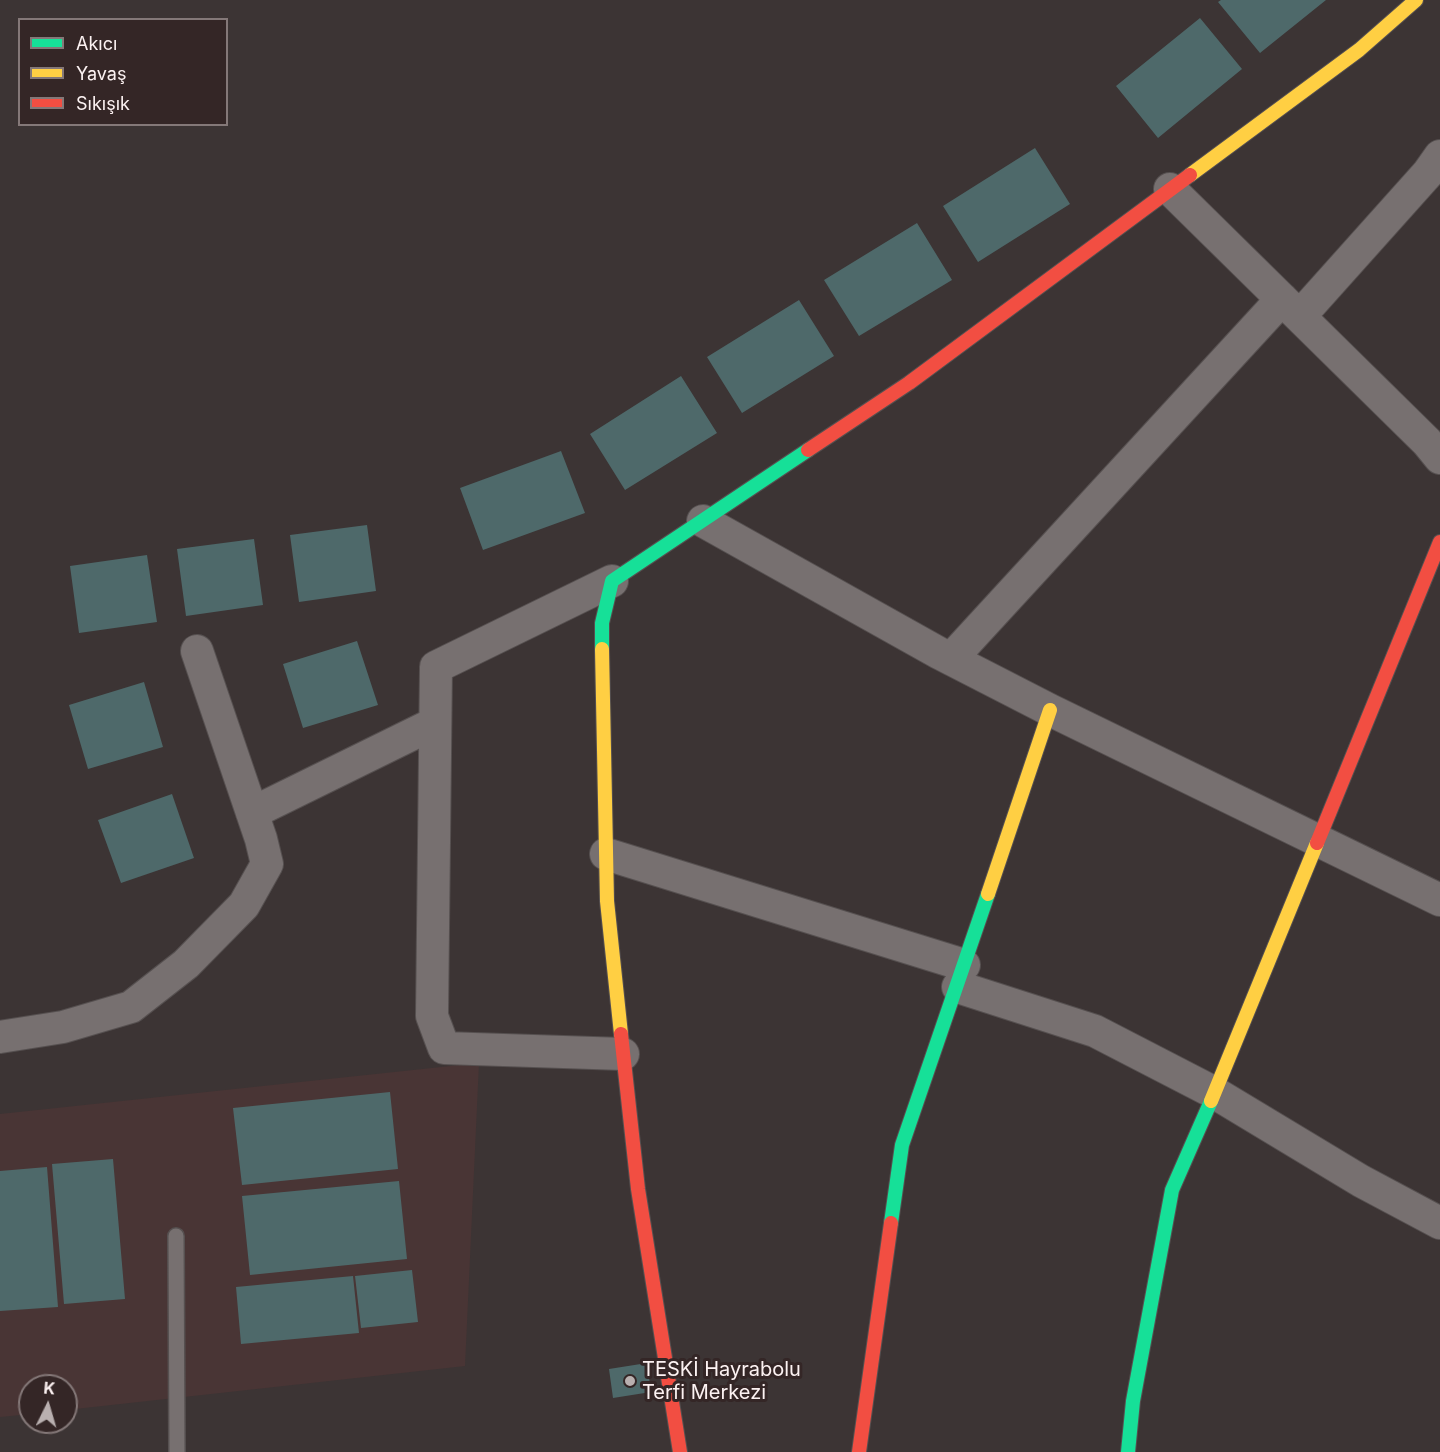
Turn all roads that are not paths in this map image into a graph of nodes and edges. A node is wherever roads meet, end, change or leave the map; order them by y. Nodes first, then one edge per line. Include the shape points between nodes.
1 (1416, 0) edge
2 (1440, 156) edge
3 (1170, 189) junction
4 (1291, 308) junction
5 (1440, 458) edge
6 (703, 520) junction
7 (1440, 542) edge
8 (612, 581) junction
9 (197, 651) dead end
10 (951, 659) junction
11 (1050, 710) junction
12 (435, 723) junction
13 (252, 813) junction
14 (1318, 839) junction
15 (606, 854) junction
16 (1440, 900) edge
17 (961, 976) junction
18 (0, 1037) edge
19 (623, 1054) junction
20 (1215, 1092) junction
21 (1440, 1223) edge
22 (176, 1236) dead end
23 (177, 1452) edge
24 (680, 1452) edge
25 (859, 1452) edge
26 (1128, 1452) edge

1 - 3 street via 1359,50
2 - 4 street via 1428,173
3 - 4 street
3 - 6 street via 909,383
4 - 5 street
4 - 10 street
6 - 8 street
6 - 10 street
7 - 14 street
8 - 12 street via 436,667
8 - 15 street via 602,623
9 - 13 street
10 - 11 street
11 - 14 street
11 - 17 street
12 - 13 street
12 - 19 street via 432,1016 444,1048
13 - 18 street via 267,864 244,905 186,964 132,1007 63,1027
14 - 16 street
14 - 20 street
15 - 17 street
15 - 19 street
17 - 20 street via 1095,1031
17 - 25 street via 902,1145
19 - 24 street via 638,1189
20 - 21 street via 1361,1181
20 - 26 street via 1172,1190 1133,1401
22 - 23 lane

